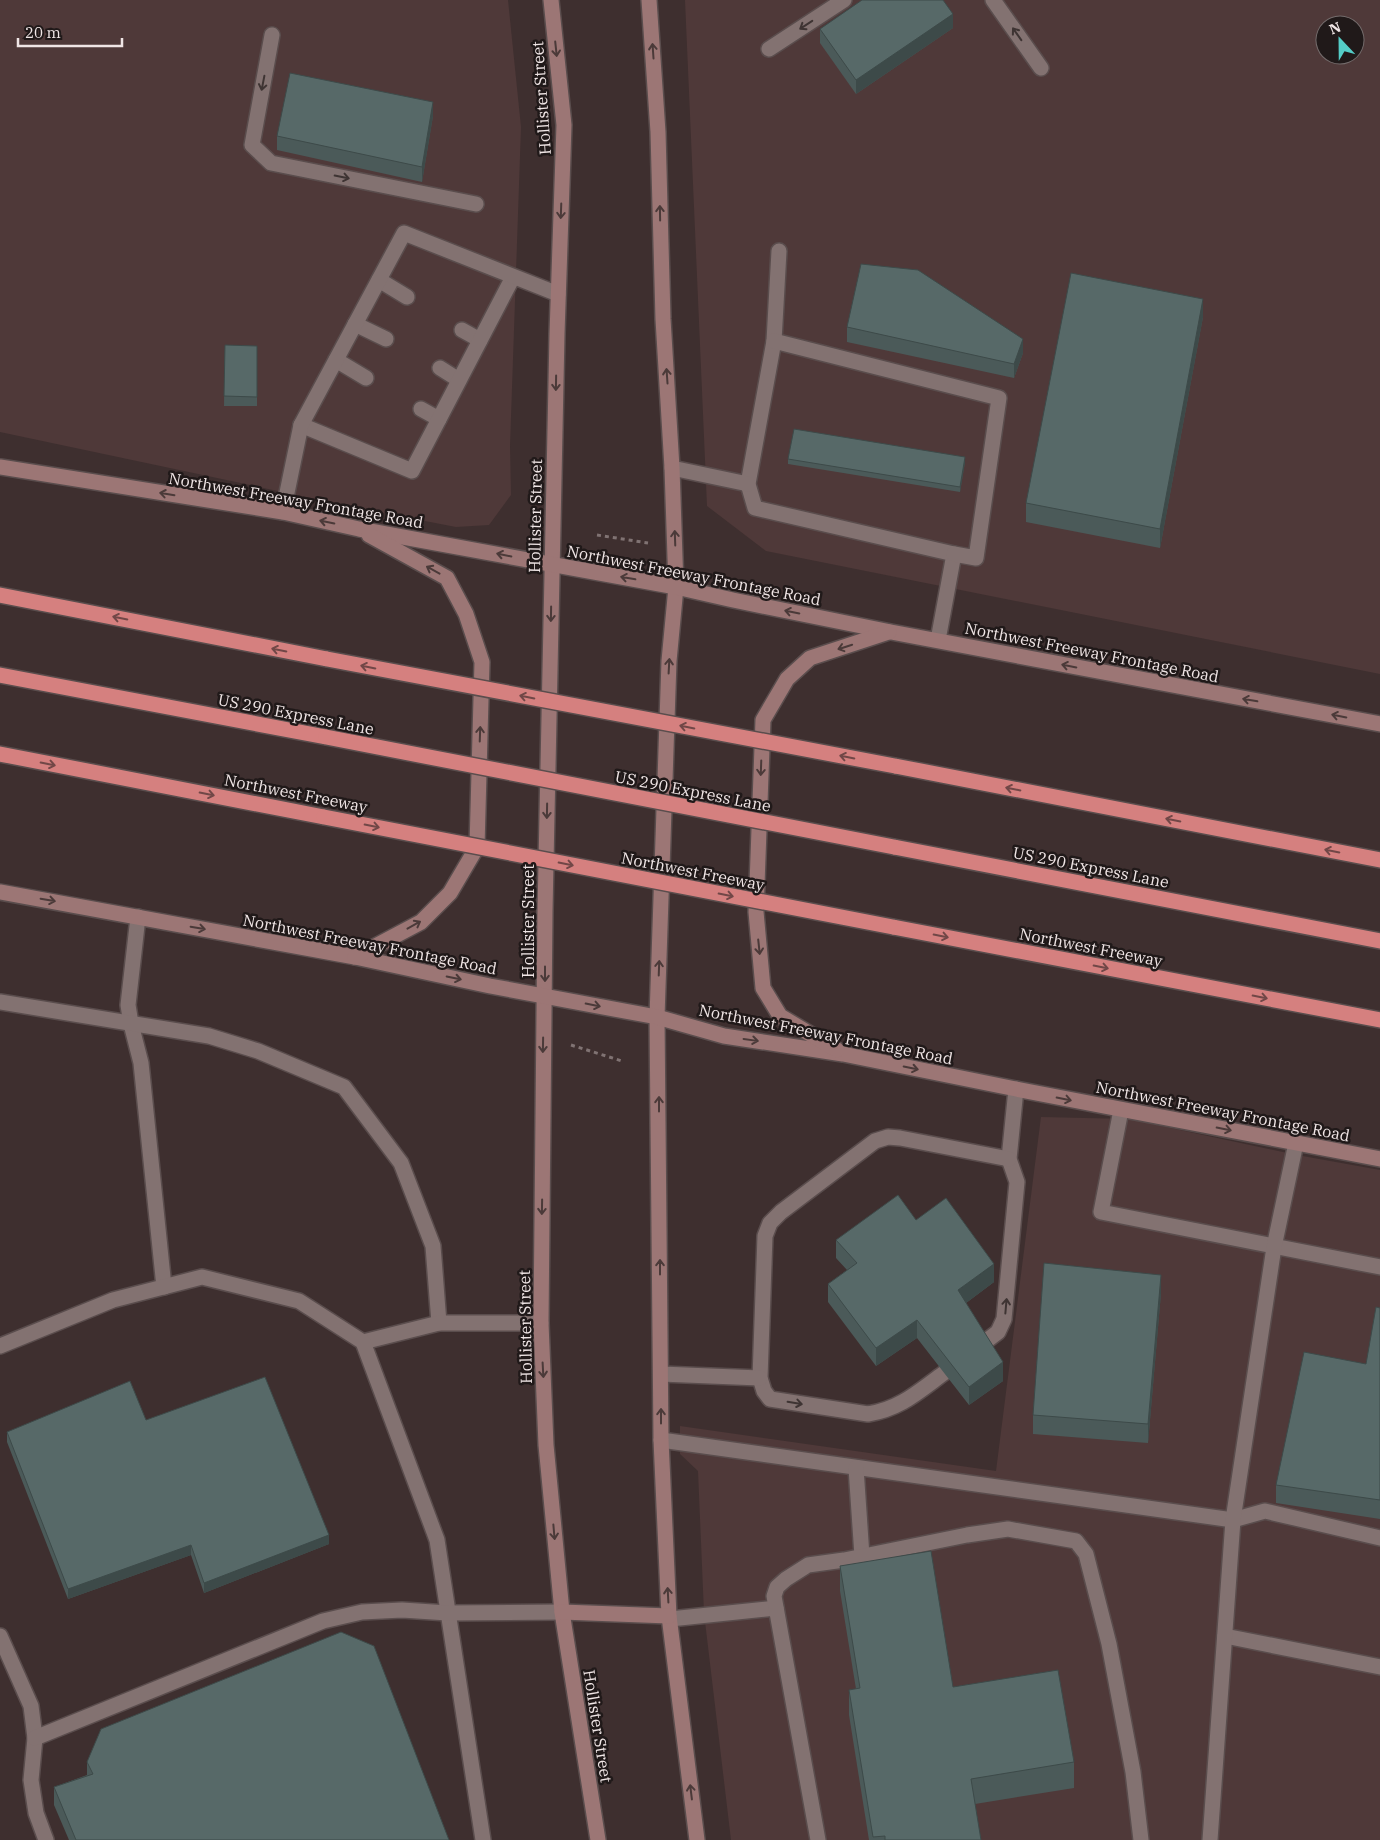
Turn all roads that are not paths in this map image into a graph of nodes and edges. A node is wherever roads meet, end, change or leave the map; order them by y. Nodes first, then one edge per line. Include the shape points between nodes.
1 (551, 0) edge
2 (649, 0) edge
3 (844, 0) edge
4 (993, 0) edge
5 (272, 35) dead end
6 (769, 49) dead end
7 (1041, 68) dead end
8 (476, 204) dead end
9 (778, 251) dead end
10 (514, 277) junction
11 (379, 280) junction
12 (558, 294) junction
13 (407, 297) dead end
14 (355, 324) junction
15 (462, 330) dead end
16 (386, 339) dead end
17 (480, 340) junction
18 (774, 341) junction
19 (336, 360) junction
20 (440, 368) dead end
21 (366, 378) dead end
22 (459, 380) junction
23 (421, 409) dead end
24 (439, 419) junction
25 (301, 425) junction
26 (0, 467) edge
27 (672, 468) junction
28 (748, 484) junction
29 (283, 512) junction
30 (359, 529) junction
31 (954, 554) junction
32 (552, 565) junction
33 (676, 587) junction
34 (0, 595) edge
35 (891, 632) junction
36 (938, 640) junction
37 (0, 675) edge
38 (1380, 724) edge
39 (0, 754) edge
40 (1380, 860) edge
41 (0, 892) edge
42 (138, 917) junction
43 (1380, 941) edge
44 (355, 957) junction
45 (545, 996) junction
46 (0, 1002) edge
47 (657, 1017) junction
48 (1380, 1020) edge
49 (131, 1024) junction
50 (843, 1054) junction
51 (1016, 1089) junction
52 (1121, 1110) junction
53 (1296, 1143) junction
54 (1009, 1159) junction
55 (1380, 1159) edge
56 (1274, 1247) junction
57 (1380, 1267) edge
58 (164, 1287) junction
59 (439, 1323) junction
60 (541, 1323) junction
61 (363, 1342) junction
62 (981, 1345) edge
63 (0, 1346) edge
64 (944, 1373) edge
65 (661, 1374) junction
66 (760, 1378) junction
67 (661, 1440) junction
68 (856, 1468) junction
69 (1233, 1520) junction
70 (1380, 1538) edge
71 (862, 1556) junction
72 (776, 1608) junction
73 (562, 1612) junction
74 (448, 1613) junction
75 (669, 1617) junction
76 (0, 1636) edge
77 (1225, 1636) junction
78 (1380, 1667) edge
79 (35, 1738) junction
80 (46, 1840) edge
81 (483, 1840) edge
82 (598, 1840) edge
83 (696, 1840) edge
84 (818, 1840) edge
85 (1142, 1840) edge
86 (1210, 1840) edge

1 -> 12 main road, Hollister Street via 564,125
27 -> 2 main road via 663,319 658,132
3 -> 6 lane
7 -> 4 lane
5 -> 8 lane via 252,145 270,164
9 - 18 lane
10 - 11 lane via 404,233
10 - 12 lane
10 - 17 lane
11 - 13 lane
11 - 14 lane
12 -> 32 main road, Hollister Street
14 - 16 lane
14 - 19 lane
15 - 17 lane
17 - 22 lane
18 - 28 lane
18 - 31 lane via 999,398 976,558
19 - 21 lane
19 - 25 lane
20 - 22 lane
22 - 24 lane
23 - 24 lane
24 - 25 lane via 412,472
25 - 29 lane
29 -> 26 main road, Northwest Freeway Frontage Road
27 - 28 lane
33 -> 27 main road
28 - 31 lane via 755,508
30 -> 29 main road, Northwest Freeway Frontage Road
32 -> 30 main road, Northwest Freeway Frontage Road
44 -> 30 main road via 421,922 450,893 477,848 482,662 466,614 446,578
31 - 36 lane
33 -> 32 main road, Northwest Freeway Frontage Road
32 -> 45 main road, Hollister Street
35 -> 33 main road, Northwest Freeway Frontage Road
47 -> 33 main road via 669,661
40 -> 34 highway, bridge
35 - 36 main road, Northwest Freeway Frontage Road
35 -> 50 main road via 810,658 787,679 763,720 756,912 763,988 780,1016
38 -> 36 main road, Northwest Freeway Frontage Road
37 - 43 highway, US 290 Express Lane, bridge
39 -> 48 highway, Northwest Freeway, bridge
41 -> 42 main road, Northwest Freeway Frontage Road
42 -> 44 main road, Northwest Freeway Frontage Road
42 - 49 lane via 128,990
44 -> 45 main road, Northwest Freeway Frontage Road
45 -> 47 main road, Northwest Freeway Frontage Road
45 -> 60 main road, Hollister Street
46 - 49 lane
47 -> 50 main road, Northwest Freeway Frontage Road via 724,1036
65 -> 47 main road
49 - 58 lane via 141,1063
49 - 59 lane via 208,1036 258,1050 344,1086 401,1163 433,1246
50 -> 51 main road, Northwest Freeway Frontage Road
51 -> 52 main road, Northwest Freeway Frontage Road
51 - 54 lane
52 -> 53 main road, Northwest Freeway Frontage Road
52 - 56 lane via 1101,1212
53 - 55 main road, Northwest Freeway Frontage Road
53 - 56 lane
62 -> 54 lane via 998,1332 1004,1319 1018,1182
54 - 66 lane via 888,1137 876,1141 781,1212 765,1236
56 - 57 lane
56 - 69 lane
58 - 61 lane via 202,1277 298,1301
58 - 63 lane via 113,1300
59 - 60 lane
59 - 61 lane
60 -> 73 main road, Hollister Street via 546,1445
61 - 74 lane via 437,1540
66 -> 64 lane via 770,1399 868,1414 900,1405
65 - 66 lane
67 -> 65 main road
67 - 68 lane
75 -> 67 main road
68 - 69 lane
68 - 71 lane
69 - 70 lane via 1265,1511
69 - 77 lane
71 - 72 lane via 808,1565 777,1587 774,1596
71 - 85 lane via 1008,1530 1076,1541 1086,1554 1110,1644
72 - 75 lane
72 - 84 lane
73 - 74 lane
73 - 75 main road
73 - 82 main road, Hollister Street
74 - 79 lane via 362,1612 323,1621
74 - 81 lane
83 -> 75 main road
76 - 79 lane via 30,1706
77 - 78 lane
77 - 86 lane
79 - 80 lane via 31,1780 36,1813

